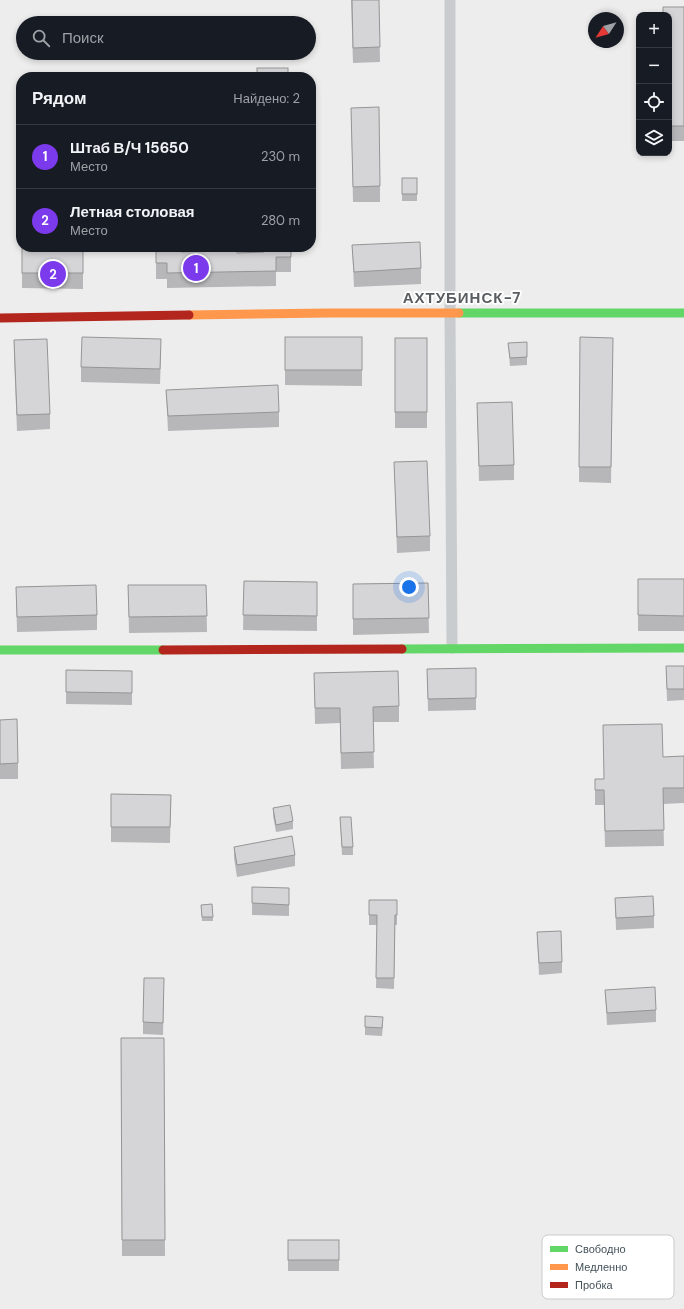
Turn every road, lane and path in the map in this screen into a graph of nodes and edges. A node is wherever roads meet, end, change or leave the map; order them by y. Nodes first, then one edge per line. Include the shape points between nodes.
1 (450, 0) edge
2 (450, 313) junction
3 (684, 313) edge
4 (0, 318) edge
5 (452, 648) junction
6 (684, 648) edge
7 (0, 650) edge

1 - 2 street
2 - 3 street
2 - 4 street
2 - 5 street
5 - 6 street
5 - 7 street

